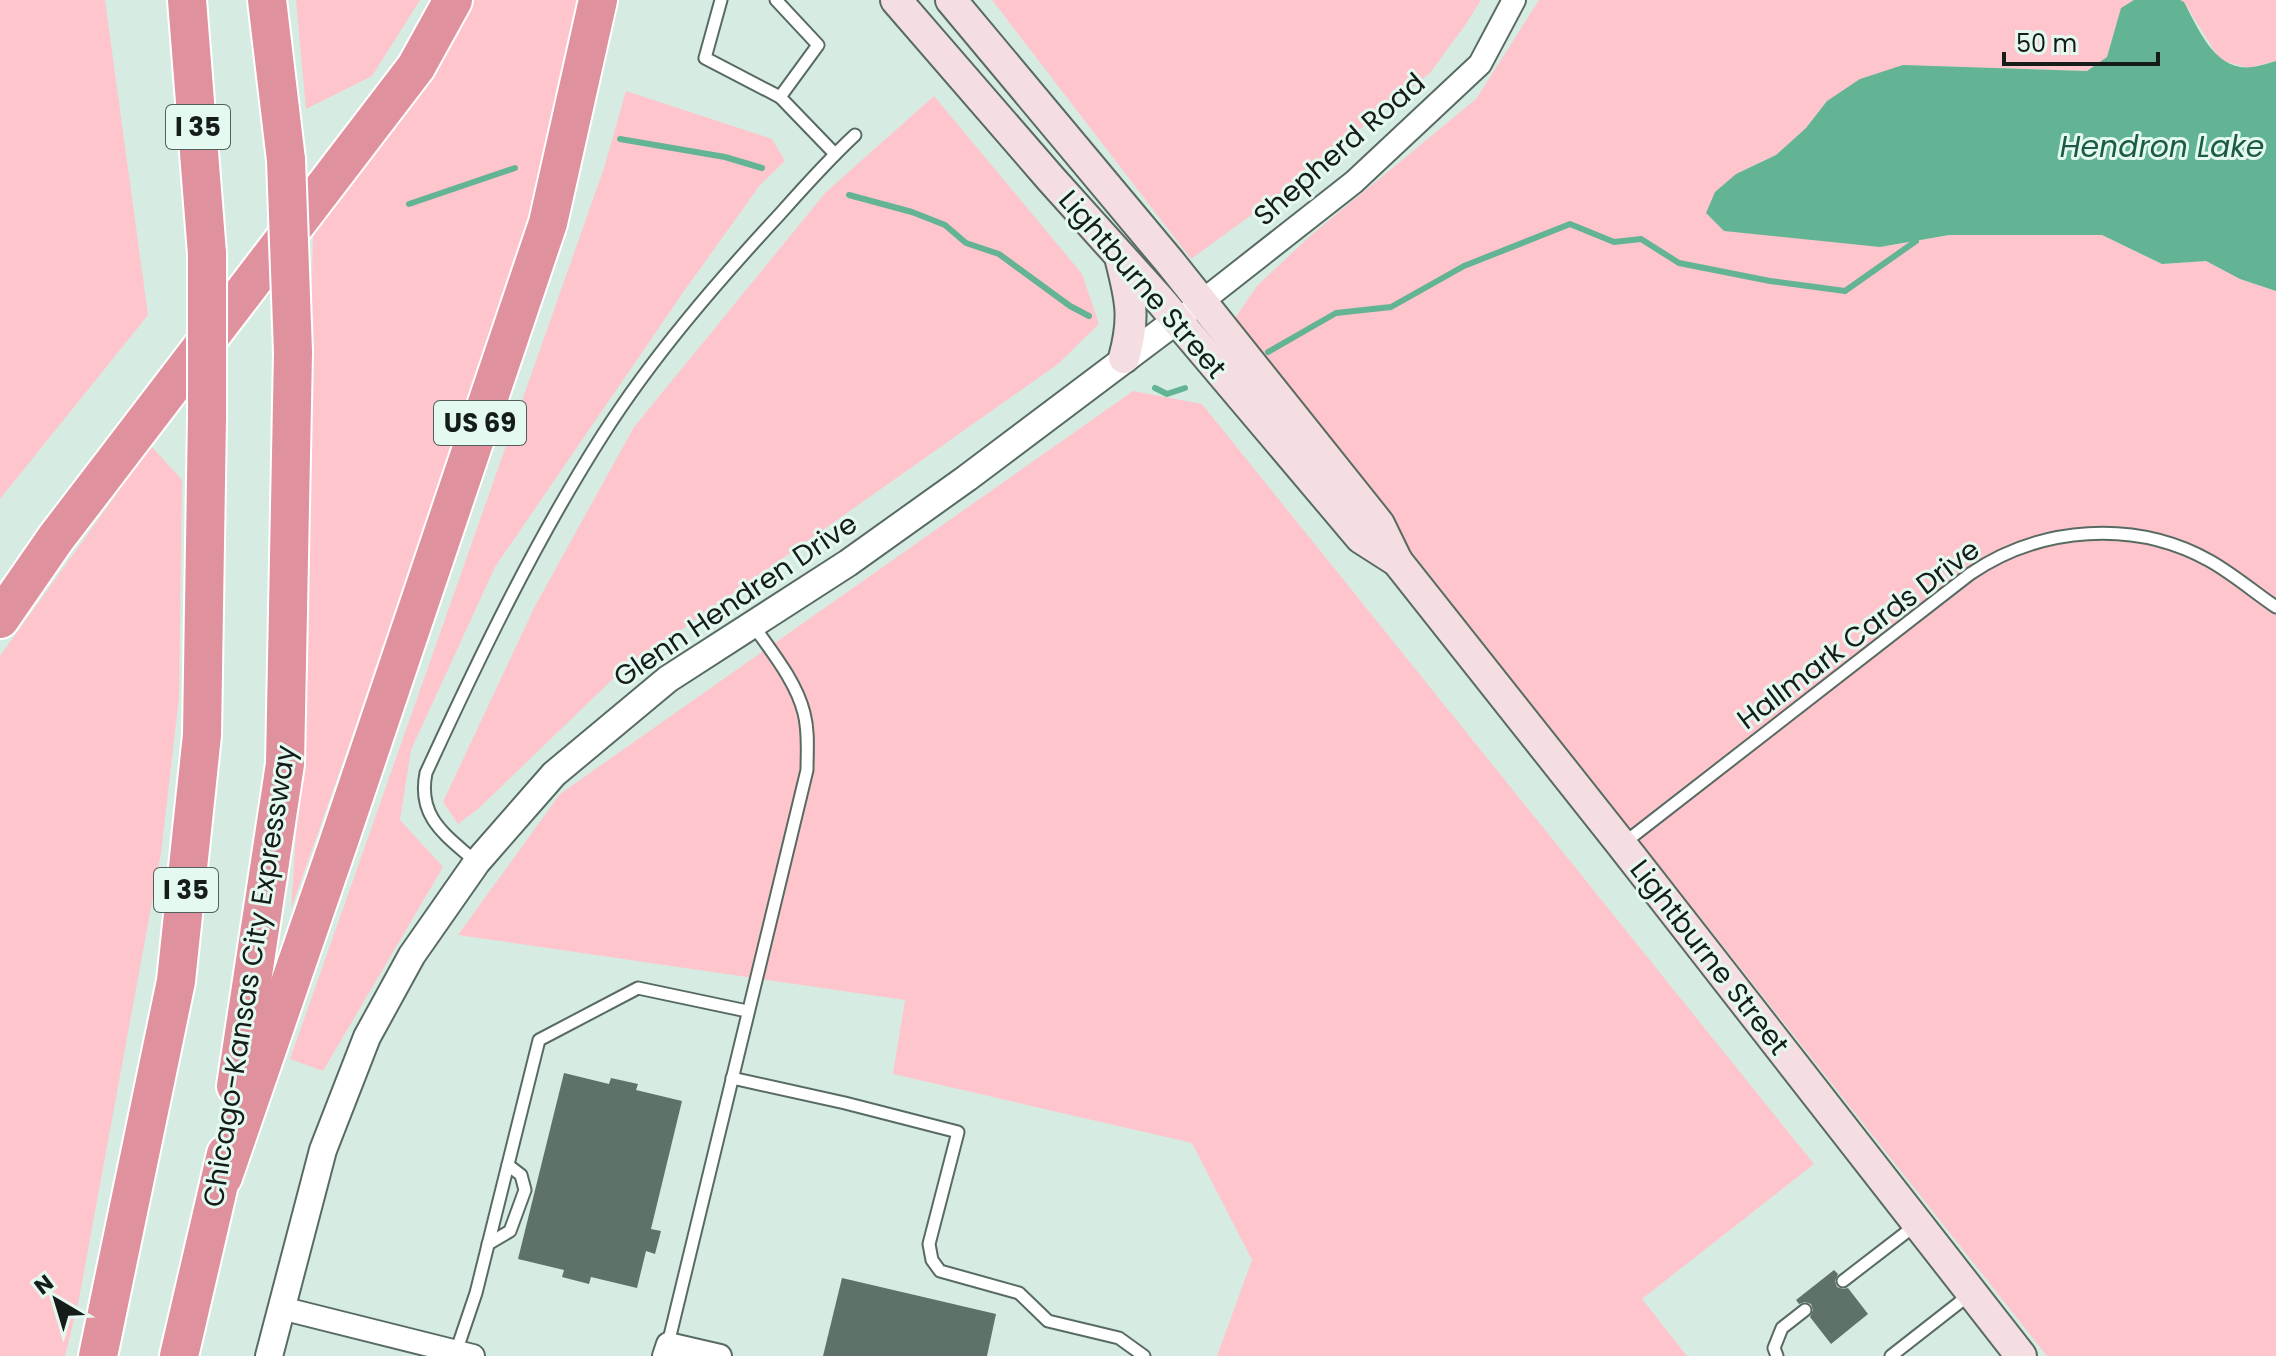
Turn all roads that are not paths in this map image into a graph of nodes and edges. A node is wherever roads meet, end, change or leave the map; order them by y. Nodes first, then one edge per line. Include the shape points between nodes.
1 (187, 0) edge
2 (267, 0) edge
3 (453, 0) edge
4 (598, 0) edge
5 (721, 0) edge
6 (776, 0) edge
7 (896, 0) edge
8 (951, 0) edge
9 (1514, 0) edge
10 (780, 97) junction
11 (855, 135) dead end
12 (835, 154) junction
13 (1119, 255) junction
14 (1201, 302) junction
15 (1177, 320) junction
16 (1124, 358) junction
17 (1397, 561) junction
18 (2276, 607) edge
19 (0, 619) edge
20 (753, 624) junction
21 (1622, 845) junction
22 (477, 862) junction
23 (747, 1011) junction
24 (732, 1078) junction
25 (508, 1165) junction
26 (223, 1177) junction
27 (1917, 1224) junction
28 (488, 1244) junction
29 (1843, 1281) dead end
30 (1971, 1293) junction
31 (281, 1308) junction
32 (1805, 1310) dead end
33 (666, 1350) edge
34 (464, 1354) edge
35 (98, 1356) edge
36 (179, 1356) edge
37 (269, 1356) edge
38 (720, 1356) edge
39 (1144, 1356) edge
40 (1777, 1356) edge
41 (1891, 1356) edge
42 (2021, 1356) edge

1 - 35 highway, I 35, bridge via 207,254 202,735 176,981
2 - 26 highway, Chicago-Kansas City Expressway, bridge via 286,160 293,352 285,764
3 - 19 highway via 416,67 56,538
4 - 26 highway, US 69 via 548,223
5 - 10 lane via 705,58
6 - 10 lane via 818,45
7 - 13 main road, Lightburne Street
8 - 14 main road, Lightburne Street
9 - 14 street, Shepherd Road via 1480,64 1354,182
10 - 12 lane
11 - 12 lane
12 - 22 lane via 739,258 603,434 481,652 423,790 433,820
13 - 15 main road, Lightburne Street
13 - 16 main road via 1132,330
14 - 15 street, Shepherd Road
14 - 17 main road, Lightburne Street via 1379,524
15 - 16 street, Glenn Hendren Drive
15 - 17 main road, Lightburne Street via 1361,538
16 - 20 street, Glenn Hendren Drive via 967,478
17 - 21 main road, Lightburne Street
18 - 21 lane, Hallmark Cards Drive via 2210,561 2151,539 2088,533 2011,551 1970,574
20 - 22 street, Glenn Hendren Drive via 668,679 595,738 554,774
20 - 23 lane via 803,709 807,770
21 - 27 main road, Lightburne Street
22 - 31 street, Glenn Hendren Drive via 412,955 367,1037 323,1150
23 - 24 lane
23 - 25 lane via 638,988 539,1040
24 - 33 lane
24 - 39 lane via 958,1132 929,1244 940,1271 1019,1293 1048,1321 1119,1338
25 - 28 lane
25 - 28 lane via 521,1175 525,1190 510,1231
26 - 36 highway, Chicago-Kansas City Expressway
27 - 29 lane
27 - 30 main road, Lightburne Street
28 - 34 lane
30 - 41 lane
30 - 42 main road, Lightburne Street
31 - 34 street
31 - 37 street, Glenn Hendren Drive
32 - 40 lane via 1782,1328 1774,1348
33 - 38 street

